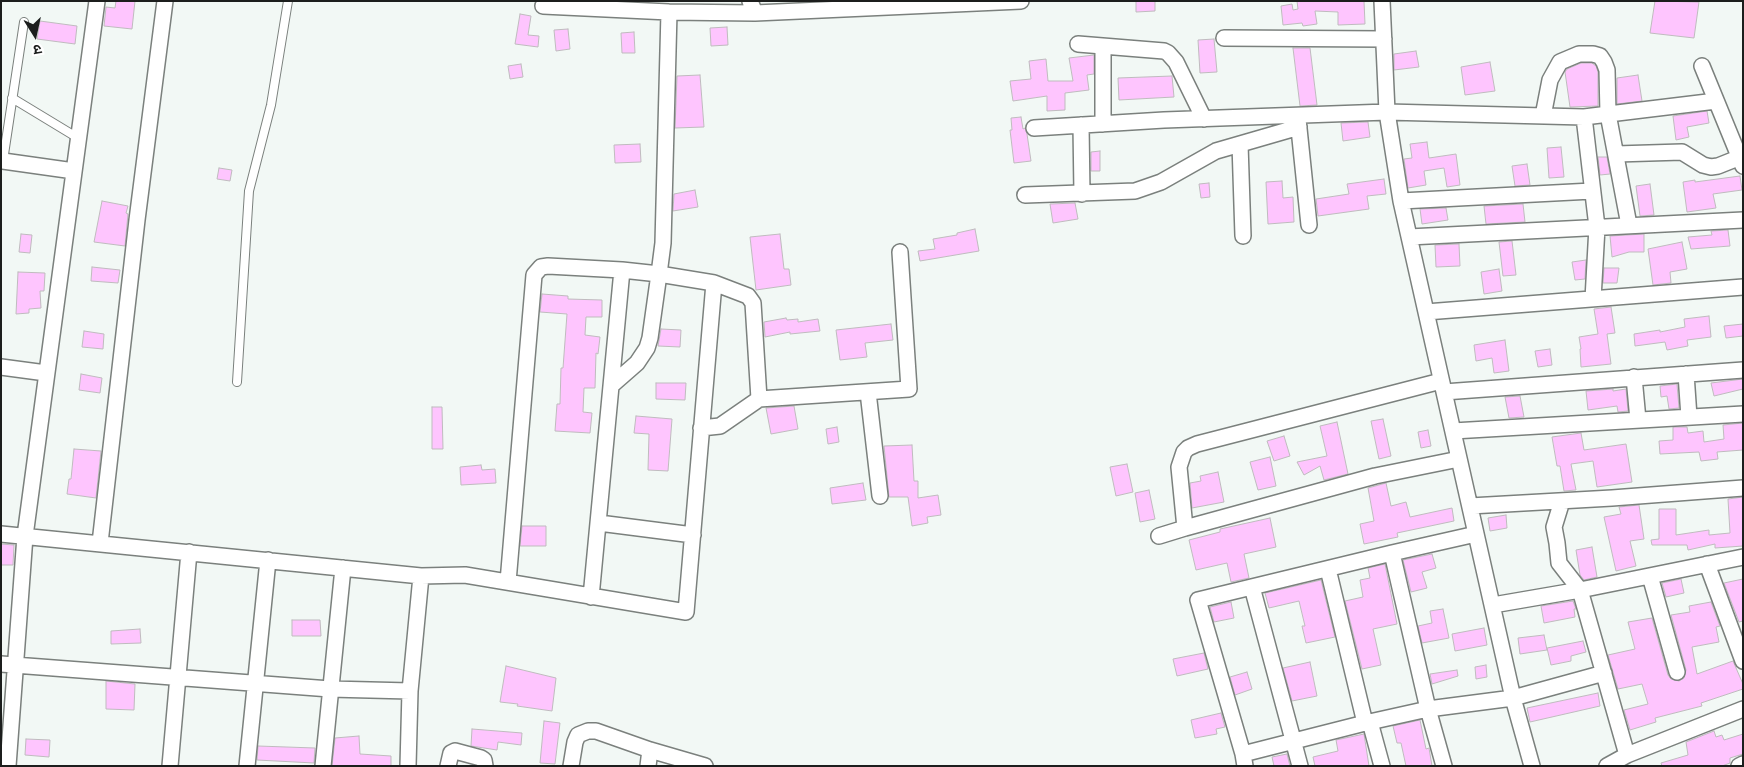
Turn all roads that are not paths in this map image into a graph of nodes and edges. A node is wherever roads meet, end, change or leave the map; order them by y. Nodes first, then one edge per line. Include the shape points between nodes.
1 (97, 1) edge
2 (165, 1) edge
3 (288, 1) edge
4 (1021, 1) edge
5 (1382, 1) edge
6 (543, 6) dead end
7 (753, 7) edge
8 (669, 12) junction
9 (24, 22) dead end
10 (1224, 38) dead end
11 (1384, 38) junction
12 (1078, 44) dead end
13 (1103, 46) junction
14 (1702, 66) dead end
15 (12, 98) junction
16 (1716, 101) junction
17 (1387, 112) junction
18 (1608, 114) junction
19 (1543, 116) junction
20 (1584, 118) junction
21 (1204, 119) junction
22 (1299, 121) junction
23 (1103, 124) junction
24 (1081, 125) junction
25 (1034, 128) dead end
26 (78, 138) junction
27 (1240, 144) junction
28 (1616, 154) junction
29 (1742, 160) edge
30 (2, 165) edge
31 (74, 171) junction
32 (1592, 191) junction
33 (1082, 194) junction
34 (1024, 195) dead end
35 (1400, 202) junction
36 (1743, 220) edge
37 (1309, 225) dead end
38 (1629, 225) junction
39 (1597, 227) junction
40 (1243, 236) dead end
41 (1409, 238) junction
42 (900, 252) dead end
43 (622, 270) junction
44 (659, 274) junction
45 (714, 283) junction
46 (1743, 287) edge
47 (1593, 299) junction
48 (1426, 312) junction
49 (1, 367) edge
50 (1743, 370) edge
51 (46, 373) junction
52 (1686, 374) junction
53 (1634, 377) junction
54 (237, 382) dead end
55 (612, 384) junction
56 (1443, 386) junction
57 (868, 392) junction
58 (758, 399) junction
59 (1743, 414) edge
60 (1689, 417) junction
61 (1638, 420) junction
62 (701, 428) junction
63 (1453, 431) junction
64 (1459, 459) junction
65 (1743, 488) edge
66 (880, 496) dead end
67 (1562, 501) junction
68 (1470, 506) junction
69 (598, 523) junction
70 (1185, 528) junction
71 (1, 534) edge
72 (1476, 534) junction
73 (692, 535) junction
74 (24, 536) junction
75 (1159, 536) dead end
76 (100, 543) junction
77 (189, 552) junction
78 (1392, 554) junction
79 (1743, 556) edge
80 (268, 560) junction
81 (1707, 564) junction
82 (342, 568) junction
83 (1328, 569) junction
84 (420, 576) junction
85 (1650, 576) junction
86 (508, 582) junction
87 (1252, 587) junction
88 (1580, 590) junction
89 (591, 597) junction
90 (1493, 605) junction
91 (1743, 661) edge
92 (9, 664) edge
93 (1677, 672) dead end
94 (1604, 673) junction
95 (178, 677) junction
96 (255, 683) junction
97 (330, 689) junction
98 (410, 691) junction
99 (1513, 698) junction
100 (1428, 709) junction
101 (1743, 709) edge
102 (1368, 722) junction
103 (1293, 741) junction
104 (650, 750) junction
105 (1627, 755) junction
106 (1244, 760) edge
107 (8, 766) edge
108 (170, 766) edge
109 (247, 766) edge
110 (323, 766) edge
111 (408, 766) edge
112 (448, 766) edge
113 (485, 766) edge
114 (571, 766) edge
115 (648, 766) edge
116 (705, 766) edge
117 (1300, 766) edge
118 (1382, 766) edge
119 (1444, 766) edge
120 (1532, 766) edge
121 (1607, 766) edge

1 - 26 street
2 - 76 street via 136,220
3 - 54 lane via 273,96 249,191
4 - 7 street
5 - 11 street
6 - 8 street
7 - 8 street
8 - 44 street via 663,243
9 - 15 lane
10 - 11 street
11 - 17 street
12 - 13 street
13 - 21 street via 1168,53 1176,62
13 - 23 street
14 - 16 street
15 - 26 lane
15 - 30 lane
16 - 18 street
16 - 29 street
17 - 19 street
17 - 22 street
17 - 35 street
18 - 19 street via 1604,62 1600,56 1579,54 1560,62 1550,80
18 - 20 street
18 - 28 street
19 - 20 street
20 - 32 street
21 - 22 street
21 - 23 street
22 - 27 street
22 - 37 street
23 - 24 street
24 - 25 street
24 - 33 street
26 - 31 street
27 - 33 street via 1216,151 1149,188
27 - 40 street
28 - 29 street via 1678,152 1711,167
28 - 38 street
30 - 31 street
31 - 51 street
32 - 35 street
32 - 39 street
33 - 34 street
35 - 41 street
36 - 38 street
38 - 39 street
39 - 41 street
39 - 47 street
41 - 48 street
42 - 57 street via 909,389
43 - 44 street
43 - 55 street
43 - 86 street via 548,266 534,275
44 - 45 street
44 - 55 street via 647,348 637,363
45 - 58 street via 748,296 753,303
45 - 62 street
46 - 47 street
47 - 48 street
48 - 56 street
49 - 51 street
50 - 52 street
51 - 74 street
52 - 53 street
52 - 60 street
53 - 56 street
53 - 61 street
55 - 69 street
56 - 63 street
56 - 70 street via 1188,448 1179,467
57 - 58 street
57 - 66 street
58 - 62 street via 720,426
59 - 60 street
60 - 61 street
61 - 63 street
62 - 73 street
63 - 64 street
64 - 68 street
64 - 70 street via 1375,476
65 - 67 street
67 - 68 street
67 - 88 street via 1554,528 1559,562
68 - 72 street
69 - 73 street
69 - 89 street
70 - 75 street
71 - 74 street
72 - 78 street
72 - 90 street
73 - 89 street via 686,612
74 - 76 street
74 - 92 street
76 - 77 street
77 - 80 street
77 - 95 street
78 - 83 street
78 - 100 street
79 - 81 street
80 - 82 street
80 - 96 street
81 - 85 street
81 - 91 street
82 - 84 street
82 - 97 street
83 - 87 street
83 - 102 street
84 - 86 street via 465,575
84 - 98 street
85 - 88 street
85 - 93 street
86 - 89 street
87 - 103 street
87 - 106 street via 1198,600
88 - 90 street
88 - 94 street
90 - 99 street
92 - 95 street
92 - 107 street
94 - 99 street
94 - 105 street
95 - 96 street
95 - 108 street
96 - 97 street
96 - 109 street
97 - 98 street
97 - 110 street
98 - 111 street
99 - 100 street
99 - 120 street
100 - 102 street
100 - 119 street
101 - 105 street
102 - 103 street
102 - 118 street
103 - 106 street
103 - 117 street
104 - 114 street via 588,731 578,736 575,742
104 - 115 street
104 - 116 street
105 - 121 street
112 - 113 street via 451,753 455,751 481,758

